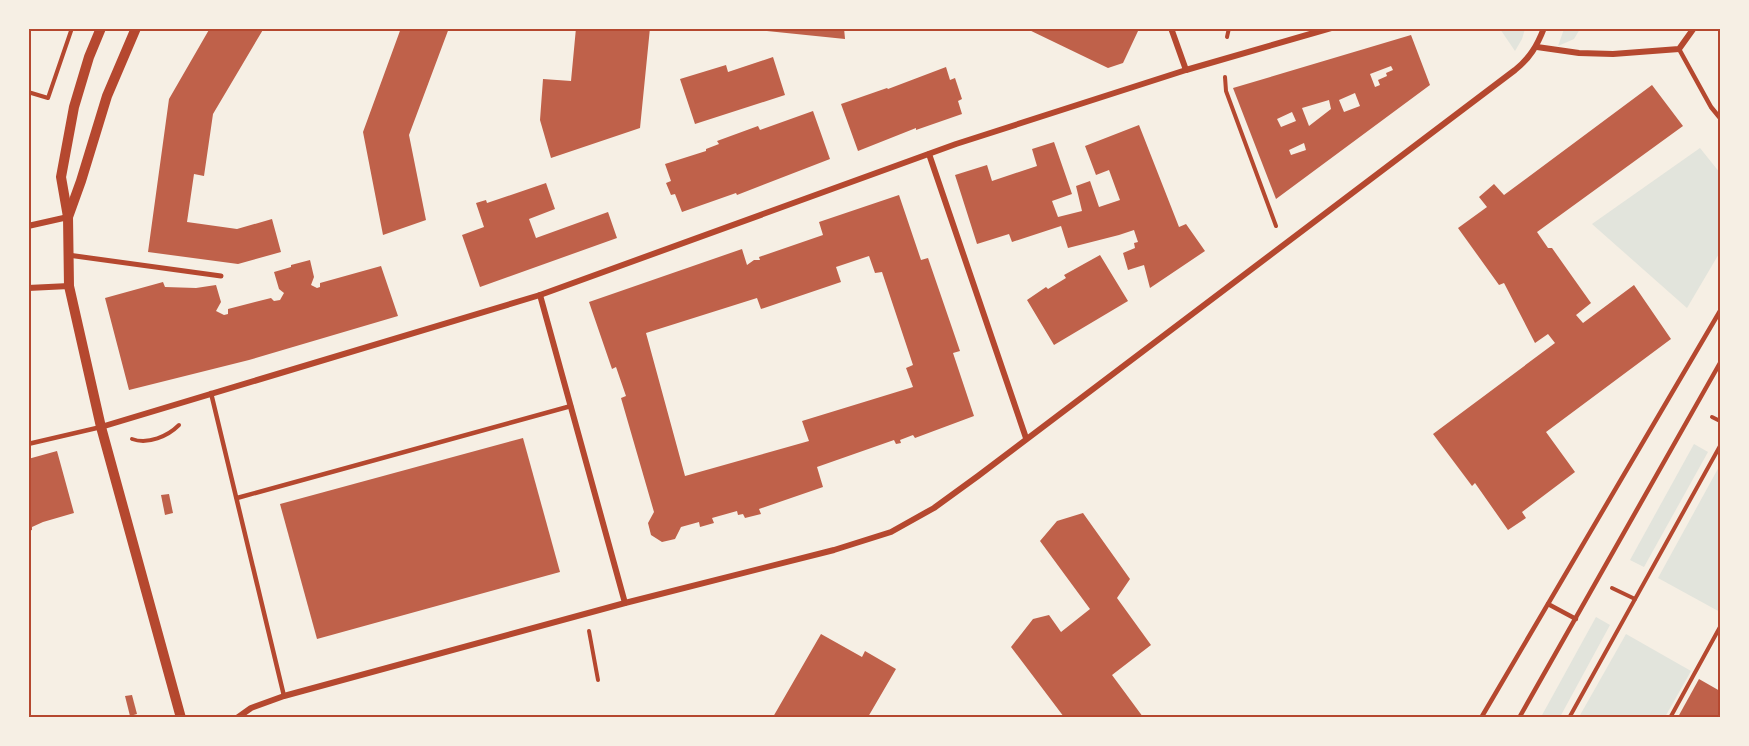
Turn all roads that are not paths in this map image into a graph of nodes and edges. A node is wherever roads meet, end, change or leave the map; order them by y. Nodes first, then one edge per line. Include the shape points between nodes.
1 (101, 28) edge
2 (136, 28) edge
3 (1172, 28) edge
4 (1331, 28) edge
5 (1544, 28) edge
6 (1694, 28) edge
7 (1537, 47) junction
8 (1680, 50) junction
9 (1186, 70) junction
10 (1720, 117) edge
11 (929, 154) junction
12 (68, 217) junction
13 (28, 225) edge
14 (67, 254) junction
15 (221, 276) dead end
16 (69, 286) junction
17 (28, 288) edge
18 (540, 295) junction
19 (1720, 311) edge
20 (1720, 363) edge
21 (211, 393) junction
22 (571, 406) junction
23 (101, 427) junction
24 (1026, 438) junction
25 (28, 444) edge
26 (237, 498) junction
27 (625, 603) junction
28 (1548, 604) junction
29 (1576, 619) junction
30 (284, 696) junction
31 (181, 717) edge
32 (237, 717) edge
33 (1480, 717) edge
34 (1519, 717) edge

1 - 12 street via 89,57 68,136 62,177
2 - 12 street via 107,96
3 - 9 street
4 - 9 street
5 - 7 street
6 - 8 street
7 - 8 street via 1612,54
7 - 24 street via 1515,70
8 - 10 lane
9 - 11 street
11 - 18 street
11 - 24 street
12 - 13 street
12 - 14 street
14 - 15 street
14 - 16 street
16 - 17 street
16 - 23 street
18 - 21 street
18 - 22 street
19 - 28 lane
20 - 29 lane
21 - 23 street
21 - 26 lane
22 - 26 lane
22 - 27 street
23 - 25 lane
23 - 31 street
24 - 27 street via 934,508 891,532
26 - 30 lane
27 - 30 street
28 - 29 lane
28 - 33 lane
29 - 34 lane
30 - 32 street

